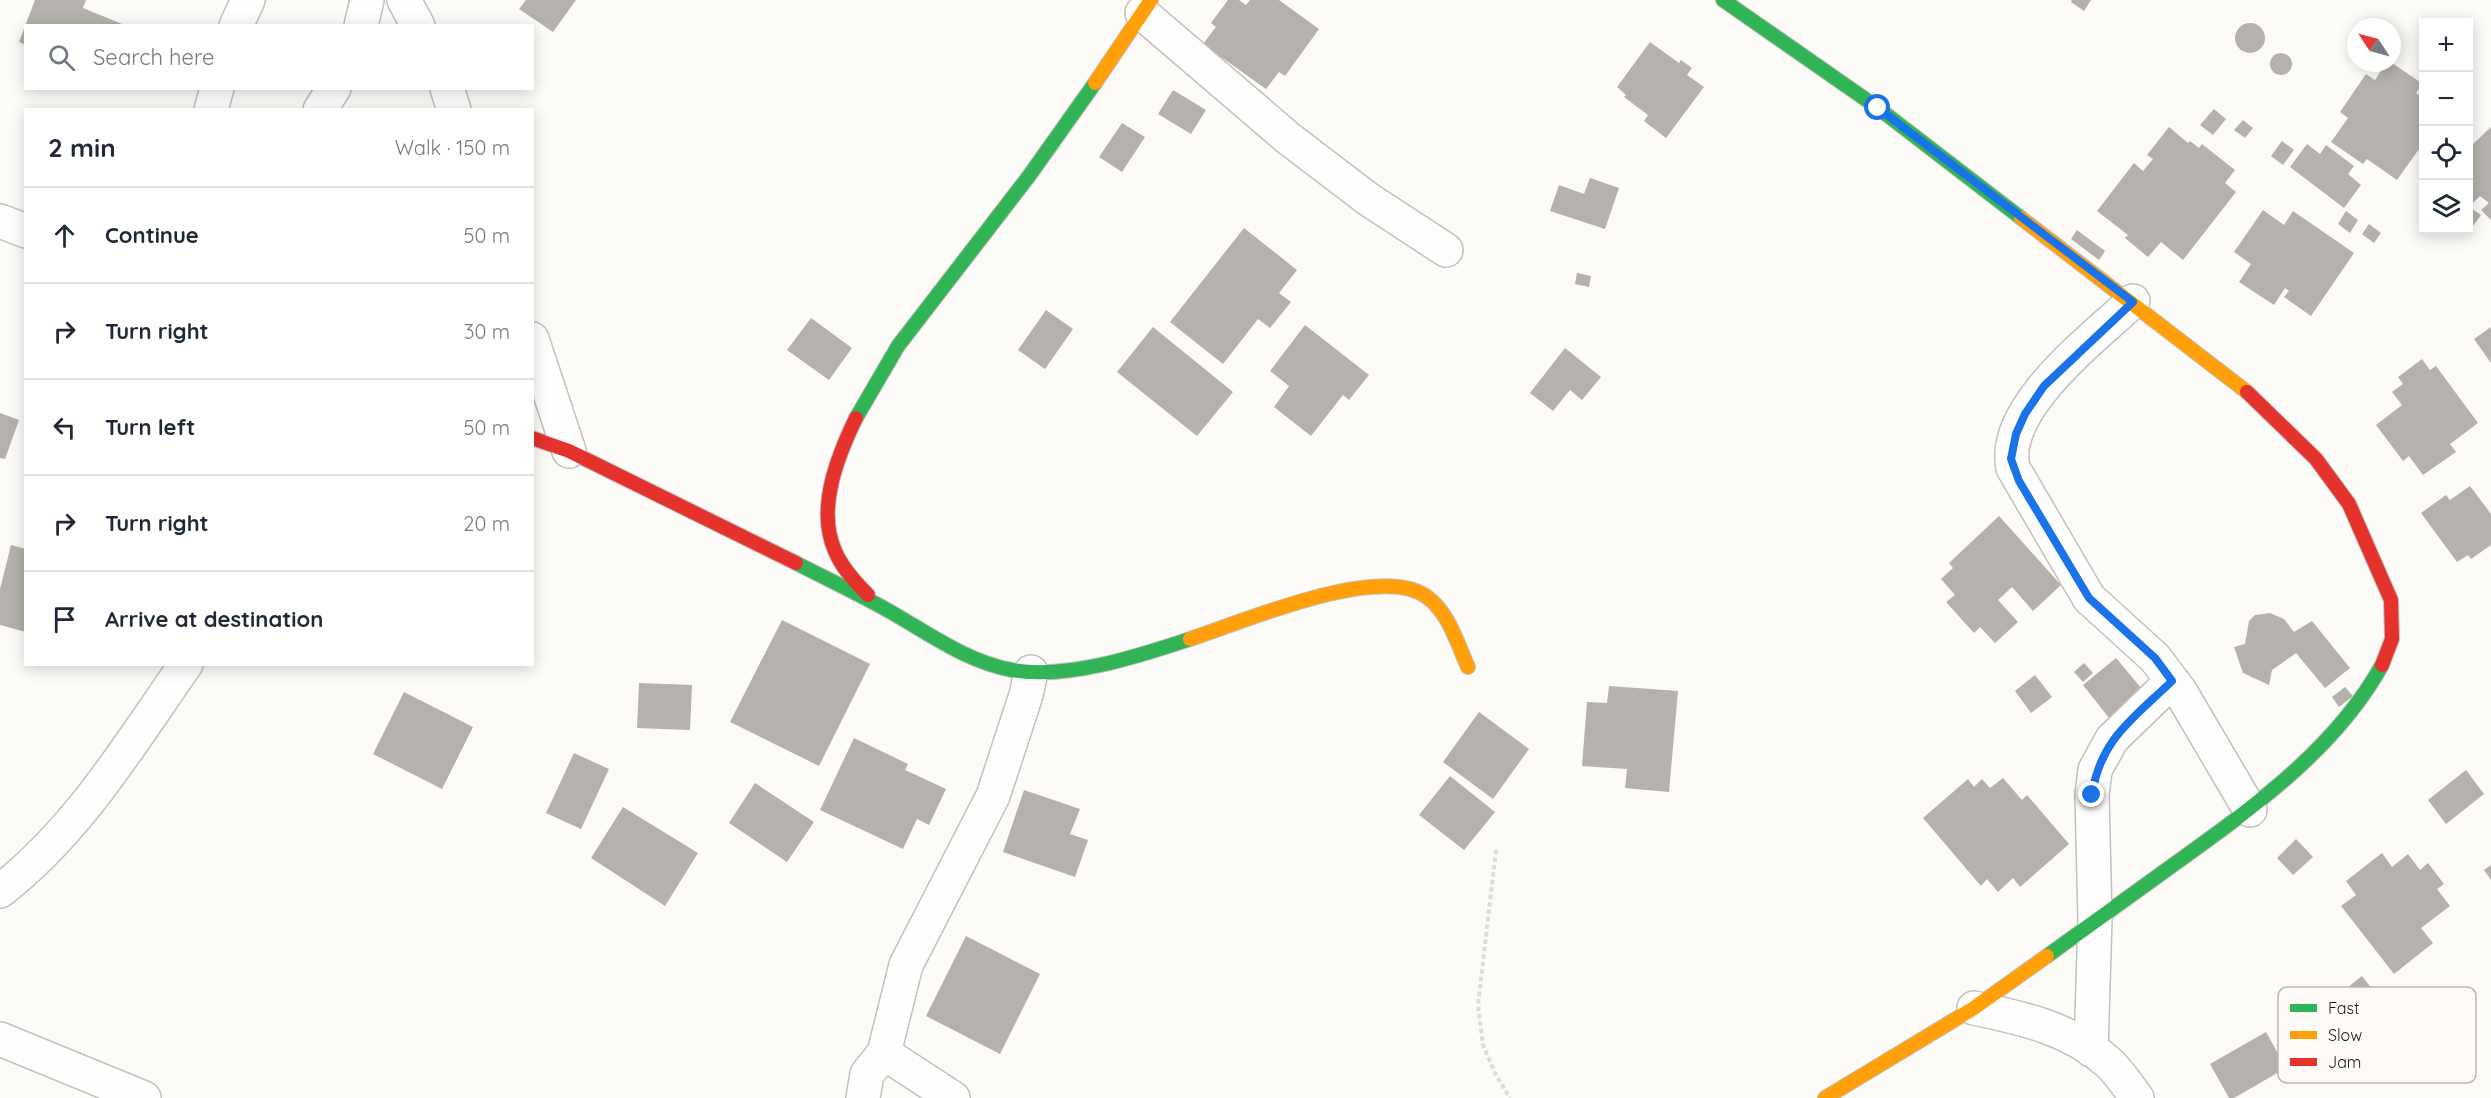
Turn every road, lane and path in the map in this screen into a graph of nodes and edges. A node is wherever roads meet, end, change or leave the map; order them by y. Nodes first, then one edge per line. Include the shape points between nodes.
1 (248, 0) edge
2 (367, 0) edge
3 (404, 0) edge
4 (1723, 0) edge
5 (1146, 6) edge
6 (237, 24) edge
7 (361, 24) edge
8 (417, 24) edge
9 (216, 90) edge
10 (333, 90) edge
11 (448, 90) edge
12 (212, 108) edge
13 (321, 108) edge
14 (453, 108) edge
15 (0, 221) edge
16 (24, 230) edge
17 (1446, 250) dead end
18 (2133, 302) junction
19 (534, 345) edge
20 (534, 439) edge
21 (569, 451) junction
22 (874, 603) junction
23 (185, 666) edge
24 (1468, 667) dead end
25 (1031, 672) junction
26 (2172, 681) junction
27 (2250, 810) junction
28 (1496, 850) dead end
29 (0, 891) edge
30 (2095, 919) junction
31 (1974, 1008) junction
32 (0, 1040) edge
33 (2091, 1050) junction
34 (884, 1053) junction
35 (129, 1095) edge
36 (863, 1098) edge
37 (953, 1098) edge
38 (1510, 1098) edge
39 (1825, 1098) edge
40 (2137, 1098) edge

1 - 6 street
2 - 7 street
3 - 8 street
4 - 18 street via 1878,108
5 - 17 street via 1288,138 1368,199
5 - 22 street via 1029,175 916,319 852,422 833,480 829,533 839,559
9 - 12 street
10 - 13 street
11 - 14 street
15 - 16 street
18 - 26 street via 2044,386 2025,414 2011,459 2019,481 2089,598 2155,658
18 - 27 street via 2244,390 2316,459 2349,504 2391,600 2392,639 2370,687 2318,749
19 - 21 street
20 - 21 street
21 - 22 street
22 - 25 street via 985,661
23 - 29 street via 81,812 34,865
24 - 25 street via 1442,610 1423,594 1399,586 1341,590 1141,653
25 - 34 street via 993,796 906,965
26 - 27 street
26 - 30 street via 2112,739 2096,770 2092,795
27 - 30 street
28 - 38 path via 1478,1005 1483,1045
30 - 31 street
30 - 33 street
31 - 33 street via 2036,1021
31 - 39 street
32 - 35 street
33 - 40 street via 2108,1062
34 - 36 street via 867,1074
34 - 37 street

